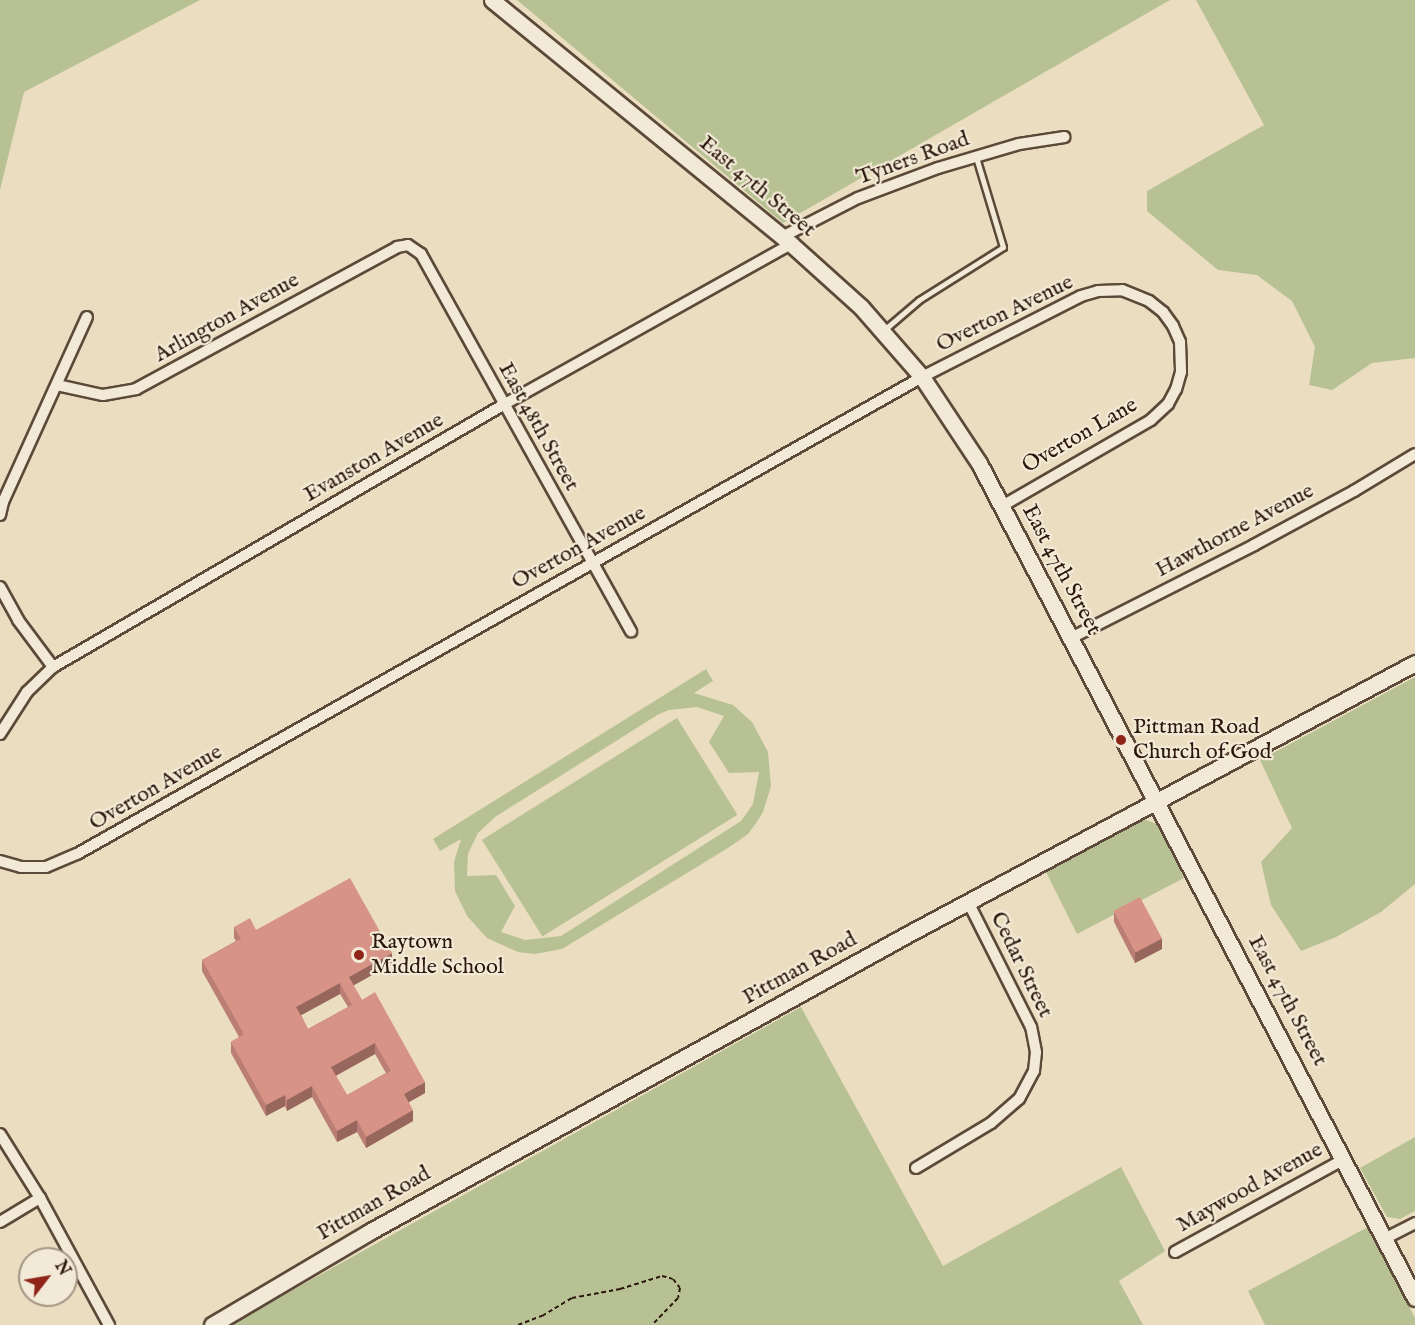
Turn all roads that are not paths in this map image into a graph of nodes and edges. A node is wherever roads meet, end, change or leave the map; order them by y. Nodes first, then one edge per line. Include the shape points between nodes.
1 (492, 0) edge
2 (1064, 137) dead end
3 (976, 157) junction
4 (787, 240) junction
5 (408, 245) joint
6 (87, 317) dead end
7 (1173, 326) joint
8 (883, 331) junction
9 (922, 377) junction
10 (57, 385) junction
11 (503, 405) junction
12 (1415, 454) edge
13 (1002, 506) junction
14 (0, 515) edge
15 (592, 564) junction
16 (0, 587) edge
17 (631, 631) dead end
18 (1071, 638) junction
19 (1415, 663) edge
20 (53, 667) junction
21 (0, 734) edge
22 (1157, 802) junction
23 (0, 861) edge
24 (968, 902) junction
25 (0, 1134) edge
26 (1344, 1159) junction
27 (915, 1168) dead end
28 (40, 1198) junction
29 (0, 1222) edge
30 (1415, 1223) edge
31 (1384, 1239) junction
32 (1175, 1252) dead end
33 (1415, 1298) edge
34 (110, 1325) edge
35 (212, 1325) edge

1 - 4 main road, East 47th Street
2 - 3 street, Tyners Road via 1019,144
3 - 4 street, Tyners Road via 858,198
3 - 8 lane via 1003,248 919,300
4 - 8 main road, East 47th Street
4 - 11 street, Evanston Avenue
5 - 10 street, Arlington Avenue via 397,247 136,389 103,395
5 - 11 street, East 48th Street via 422,254
6 - 10 street
7 - 9 street, Overton Avenue via 1163,312 1139,295 1098,291
7 - 13 street, Overton Lane via 1182,360 1176,389 1168,404 1151,420
8 - 9 main road, East 47th Street
9 - 13 main road, East 47th Street via 979,463
9 - 15 street, Overton Avenue
10 - 14 street
11 - 15 street, East 48th Street
11 - 20 street, Evanston Avenue
12 - 18 street, Hawthorne Avenue via 1274,534
13 - 18 main road, East 47th Street
15 - 17 street, East 48th Street
15 - 23 street, Overton Avenue via 77,854 46,867 21,867
16 - 20 street via 18,620
18 - 22 main road, East 47th Street
19 - 22 main road, Pittman Road
20 - 21 street, Evanston Avenue via 27,692
22 - 24 main road, Pittman Road
22 - 26 main road, East 47th Street
24 - 27 street, Cedar Street via 1032,1027 1034,1071 1019,1100 991,1123
24 - 35 main road, Pittman Road via 369,1232
25 - 28 street
26 - 31 main road, East 47th Street
26 - 32 street, Maywood Avenue
28 - 29 street
28 - 34 street
30 - 31 street
31 - 33 main road, East 47th Street

